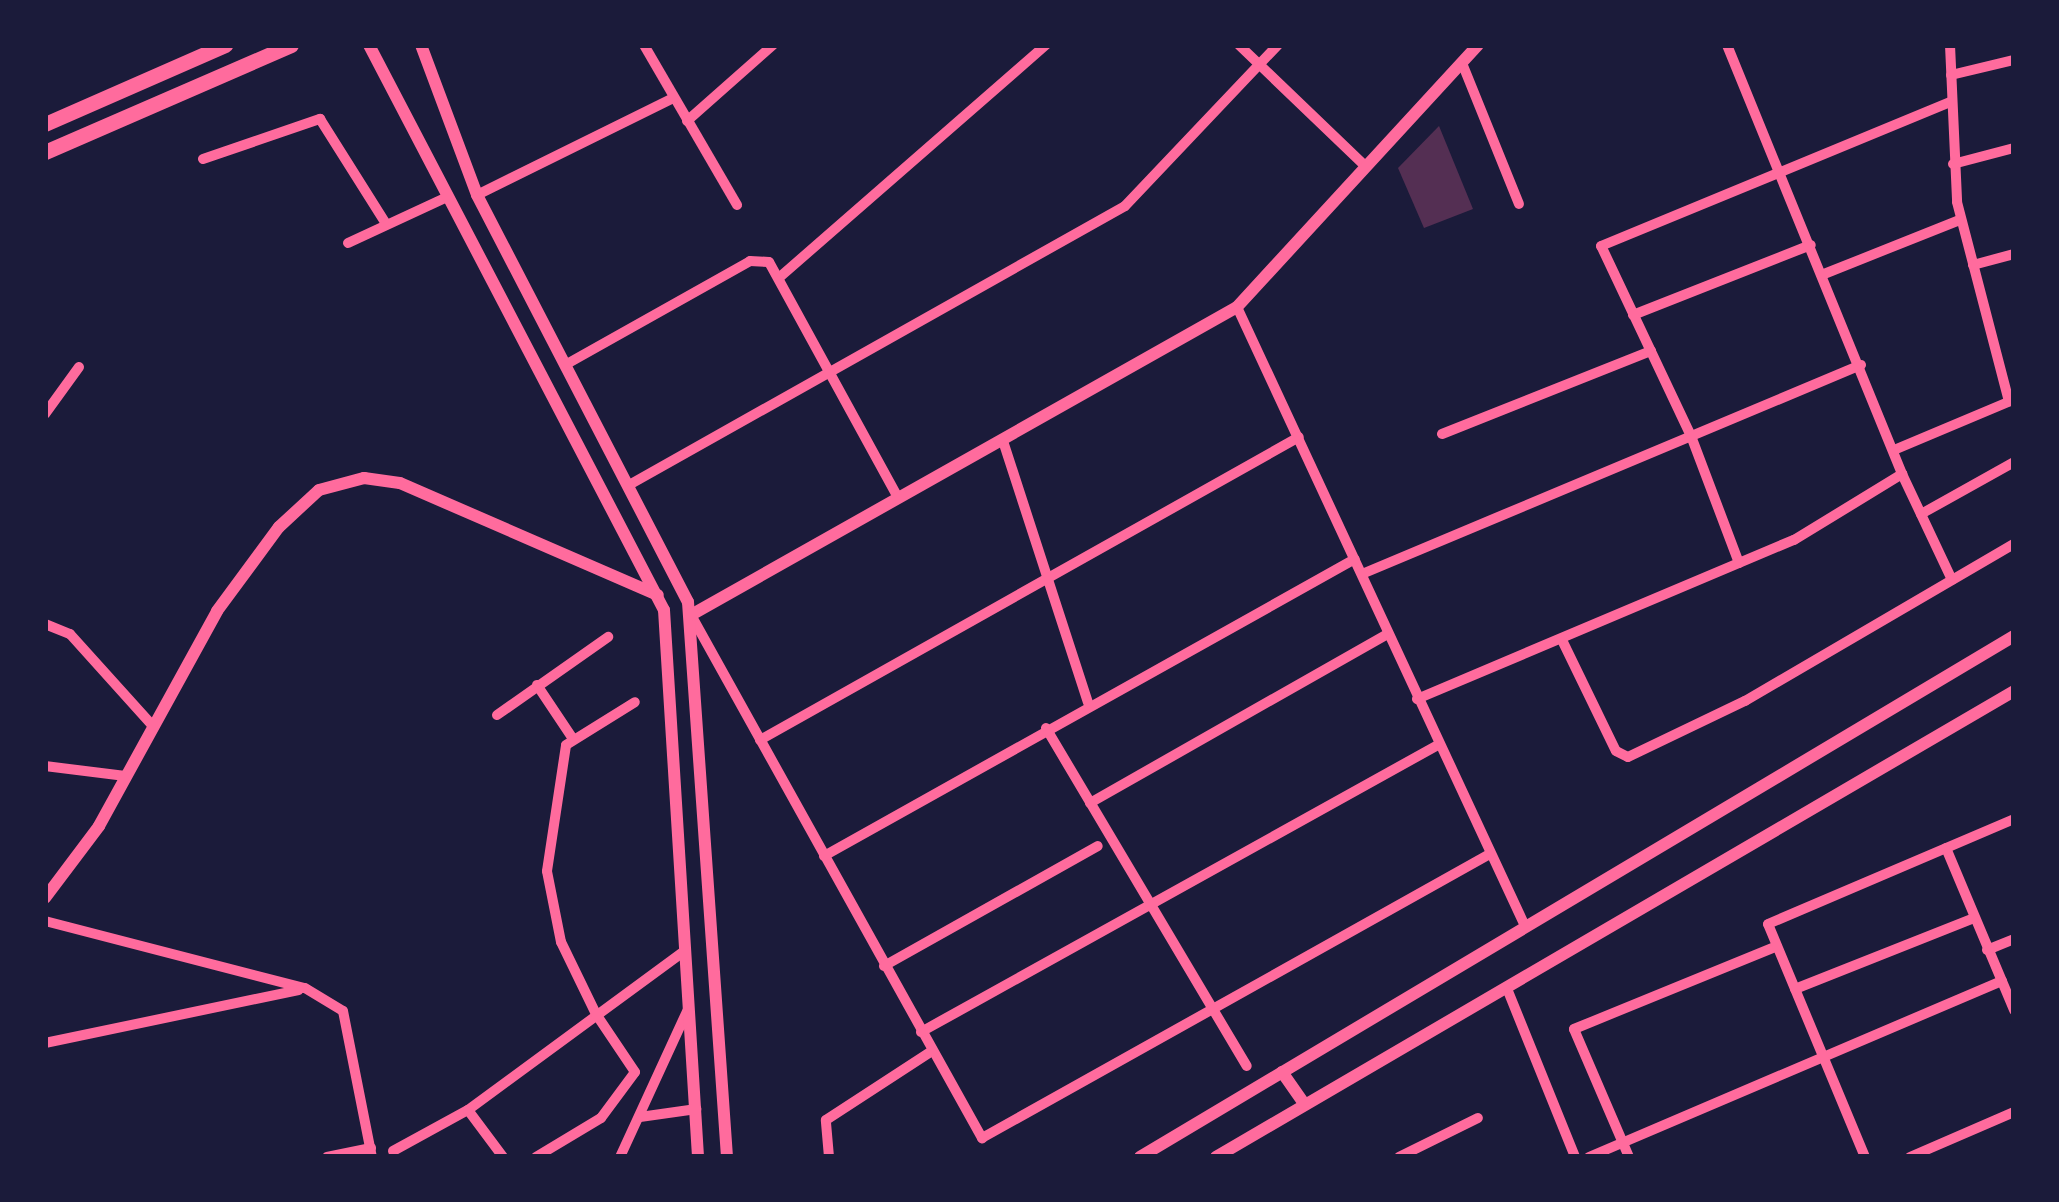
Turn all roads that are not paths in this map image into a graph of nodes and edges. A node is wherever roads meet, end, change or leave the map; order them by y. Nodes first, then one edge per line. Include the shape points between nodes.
1 (225, 45) edge
2 (291, 45) edge
3 (370, 45) edge
4 (421, 45) edge
5 (644, 45) edge
6 (773, 45) edge
7 (1046, 45) edge
8 (1239, 45) edge
9 (1278, 45) edge
10 (1478, 45) edge
11 (1728, 45) edge
12 (1950, 45) edge
13 (2014, 60) edge
14 (1462, 63) junction
15 (1259, 64) junction
16 (1951, 76) junction
17 (673, 98) junction
18 (1951, 102) junction
19 (686, 121) junction
20 (45, 124) edge
21 (2014, 148) edge
22 (45, 152) edge
23 (203, 159) dead end
24 (1952, 164) junction
25 (1365, 166) junction
26 (1779, 175) junction
27 (477, 195) junction
28 (446, 198) junction
29 (1519, 204) dead end
30 (737, 205) dead end
31 (1960, 220) junction
32 (386, 224) junction
33 (348, 243) dead end
34 (1811, 245) junction
35 (2014, 254) edge
36 (1974, 265) junction
37 (1824, 274) junction
38 (781, 276) junction
39 (1237, 307) junction
40 (1633, 314) junction
41 (1650, 351) junction
42 (565, 366) junction
43 (1861, 366) junction
44 (79, 367) dead end
45 (832, 371) junction
46 (2012, 400) edge
47 (45, 414) edge
48 (1442, 434) dead end
49 (1690, 436) junction
50 (1299, 438) junction
51 (1004, 441) junction
52 (1894, 450) junction
53 (2014, 462) edge
54 (1902, 474) junction
55 (630, 485) junction
56 (898, 498) junction
57 (1922, 514) junction
58 (2014, 544) edge
59 (1355, 559) junction
60 (1739, 564) junction
61 (1362, 574) junction
62 (1049, 576) junction
63 (1952, 580) junction
64 (658, 595) junction
65 (691, 615) junction
66 (45, 624) edge
67 (1386, 634) junction
68 (2014, 636) edge
69 (608, 637) dead end
70 (1562, 640) junction
71 (538, 685) junction
72 (2014, 691) edge
73 (1418, 700) junction
74 (635, 702) dead end
75 (1088, 703) junction
76 (497, 716) dead end
77 (151, 724) junction
78 (1046, 728) junction
79 (573, 739) junction
80 (760, 740) junction
81 (1438, 745) junction
82 (45, 766) edge
83 (125, 776) junction
84 (1090, 802) junction
85 (2014, 819) edge
86 (1098, 846) dead end
87 (1946, 848) junction
88 (1490, 854) junction
89 (824, 856) junction
90 (45, 898) edge
91 (1151, 904) junction
92 (1974, 918) junction
93 (45, 921) edge
94 (1525, 926) junction
95 (2014, 938) edge
96 (1778, 946) junction
97 (1987, 950) junction
98 (682, 953) junction
99 (884, 966) junction
100 (2002, 981) junction
101 (305, 988) junction
102 (1795, 989) junction
103 (1508, 991) junction
104 (1213, 1009) junction
105 (2014, 1010) edge
106 (687, 1011) junction
107 (596, 1014) junction
108 (921, 1032) junction
109 (45, 1044) edge
110 (932, 1051) junction
111 (1822, 1055) junction
112 (1247, 1066) dead end
113 (634, 1072) junction
114 (1282, 1072) junction
115 (649, 1094) junction
116 (1304, 1104) junction
117 (468, 1110) junction
118 (696, 1110) junction
119 (2014, 1112) edge
120 (640, 1117) junction
121 (1478, 1118) dead end
122 (1622, 1141) junction
123 (392, 1152) dead end
124 (372, 1153) edge
125 (327, 1157) edge
126 (503, 1157) edge
127 (536, 1157) edge
128 (620, 1157) edge
129 (698, 1157) edge
130 (726, 1157) edge
131 (829, 1157) edge
132 (1140, 1157) edge
133 (1216, 1157) edge
134 (1399, 1157) edge
135 (1575, 1157) edge
136 (1590, 1157) edge
137 (1629, 1157) edge
138 (1864, 1157) edge
139 (1910, 1157) edge

1 - 20 main road
2 - 22 main road
3 - 28 street
4 - 27 street
5 - 17 street
6 - 19 street
7 - 38 street
8 - 15 street
9 - 15 street
10 - 14 street
11 - 26 street
12 - 16 street
13 - 16 street
14 - 25 street
14 - 29 street
15 - 25 street
15 - 45 street via 1125,206
16 - 18 street
17 - 19 street
17 - 27 street
18 - 24 street
18 - 26 street
19 - 30 street
21 - 24 street
23 - 32 street via 320,120
24 - 31 street
25 - 39 street
26 - 34 street
26 - 40 street via 1601,246
27 - 42 street
28 - 32 street
28 - 64 street
31 - 36 street
31 - 37 street
32 - 33 street
34 - 37 street
34 - 40 street
35 - 36 street
36 - 46 street
37 - 43 street
38 - 42 street via 768,262 750,261
38 - 45 street
39 - 50 street
39 - 51 street
40 - 41 street
41 - 48 street
41 - 49 street
42 - 55 street
43 - 49 street
43 - 52 street
44 - 47 street
45 - 55 street
45 - 56 street
46 - 52 street
49 - 60 street
49 - 61 street
50 - 59 street
50 - 62 street
51 - 56 street
51 - 62 street
52 - 54 street
53 - 57 street
54 - 57 street
54 - 60 street via 1794,540
55 - 65 street via 678,574
56 - 65 street
57 - 63 street
58 - 63 street
59 - 61 street
59 - 75 street
60 - 70 street
61 - 67 street
62 - 75 street
62 - 80 street
63 - 70 street via 1744,700 1628,757 1616,752
64 - 77 street via 391,480 338,482 289,516 218,611
64 - 98 street via 671,681
65 - 80 street
65 - 130 street
66 - 77 street via 70,634
67 - 73 street
67 - 84 street
68 - 94 street
69 - 71 street
70 - 73 street
71 - 76 street
71 - 79 street
72 - 103 street
73 - 81 street
74 - 79 street
75 - 78 street
77 - 83 street
78 - 84 street
78 - 89 street
79 - 107 street via 556,786 547,871 561,942
80 - 89 street
81 - 88 street
81 - 91 street
82 - 83 street
83 - 90 street via 84,850
84 - 91 street
85 - 87 street
86 - 99 street
87 - 92 street
87 - 96 street via 1768,924
88 - 94 street
88 - 104 street
89 - 99 street
91 - 104 street
91 - 108 street
92 - 97 street
92 - 102 street
93 - 101 street
94 - 114 street
95 - 97 street
96 - 102 street
96 - 122 street via 1574,1030
97 - 100 street
98 - 106 street
98 - 107 street
99 - 108 street
100 - 105 street
100 - 111 street
101 - 109 street
101 - 124 street via 342,1011
102 - 111 street
103 - 116 street
103 - 135 street
104 - 110 street via 982,1138
104 - 112 street
106 - 115 street
106 - 118 street
107 - 113 street
107 - 117 street
108 - 110 street
110 - 131 street via 826,1120
111 - 122 street
111 - 138 street
113 - 115 street
113 - 127 street via 615,1104 583,1132
114 - 116 street
114 - 132 street
115 - 120 street
116 - 133 street
117 - 123 street
117 - 126 street
118 - 120 street
118 - 129 street
119 - 139 street
120 - 128 street
121 - 134 street
122 - 136 street
122 - 137 street
124 - 125 street

